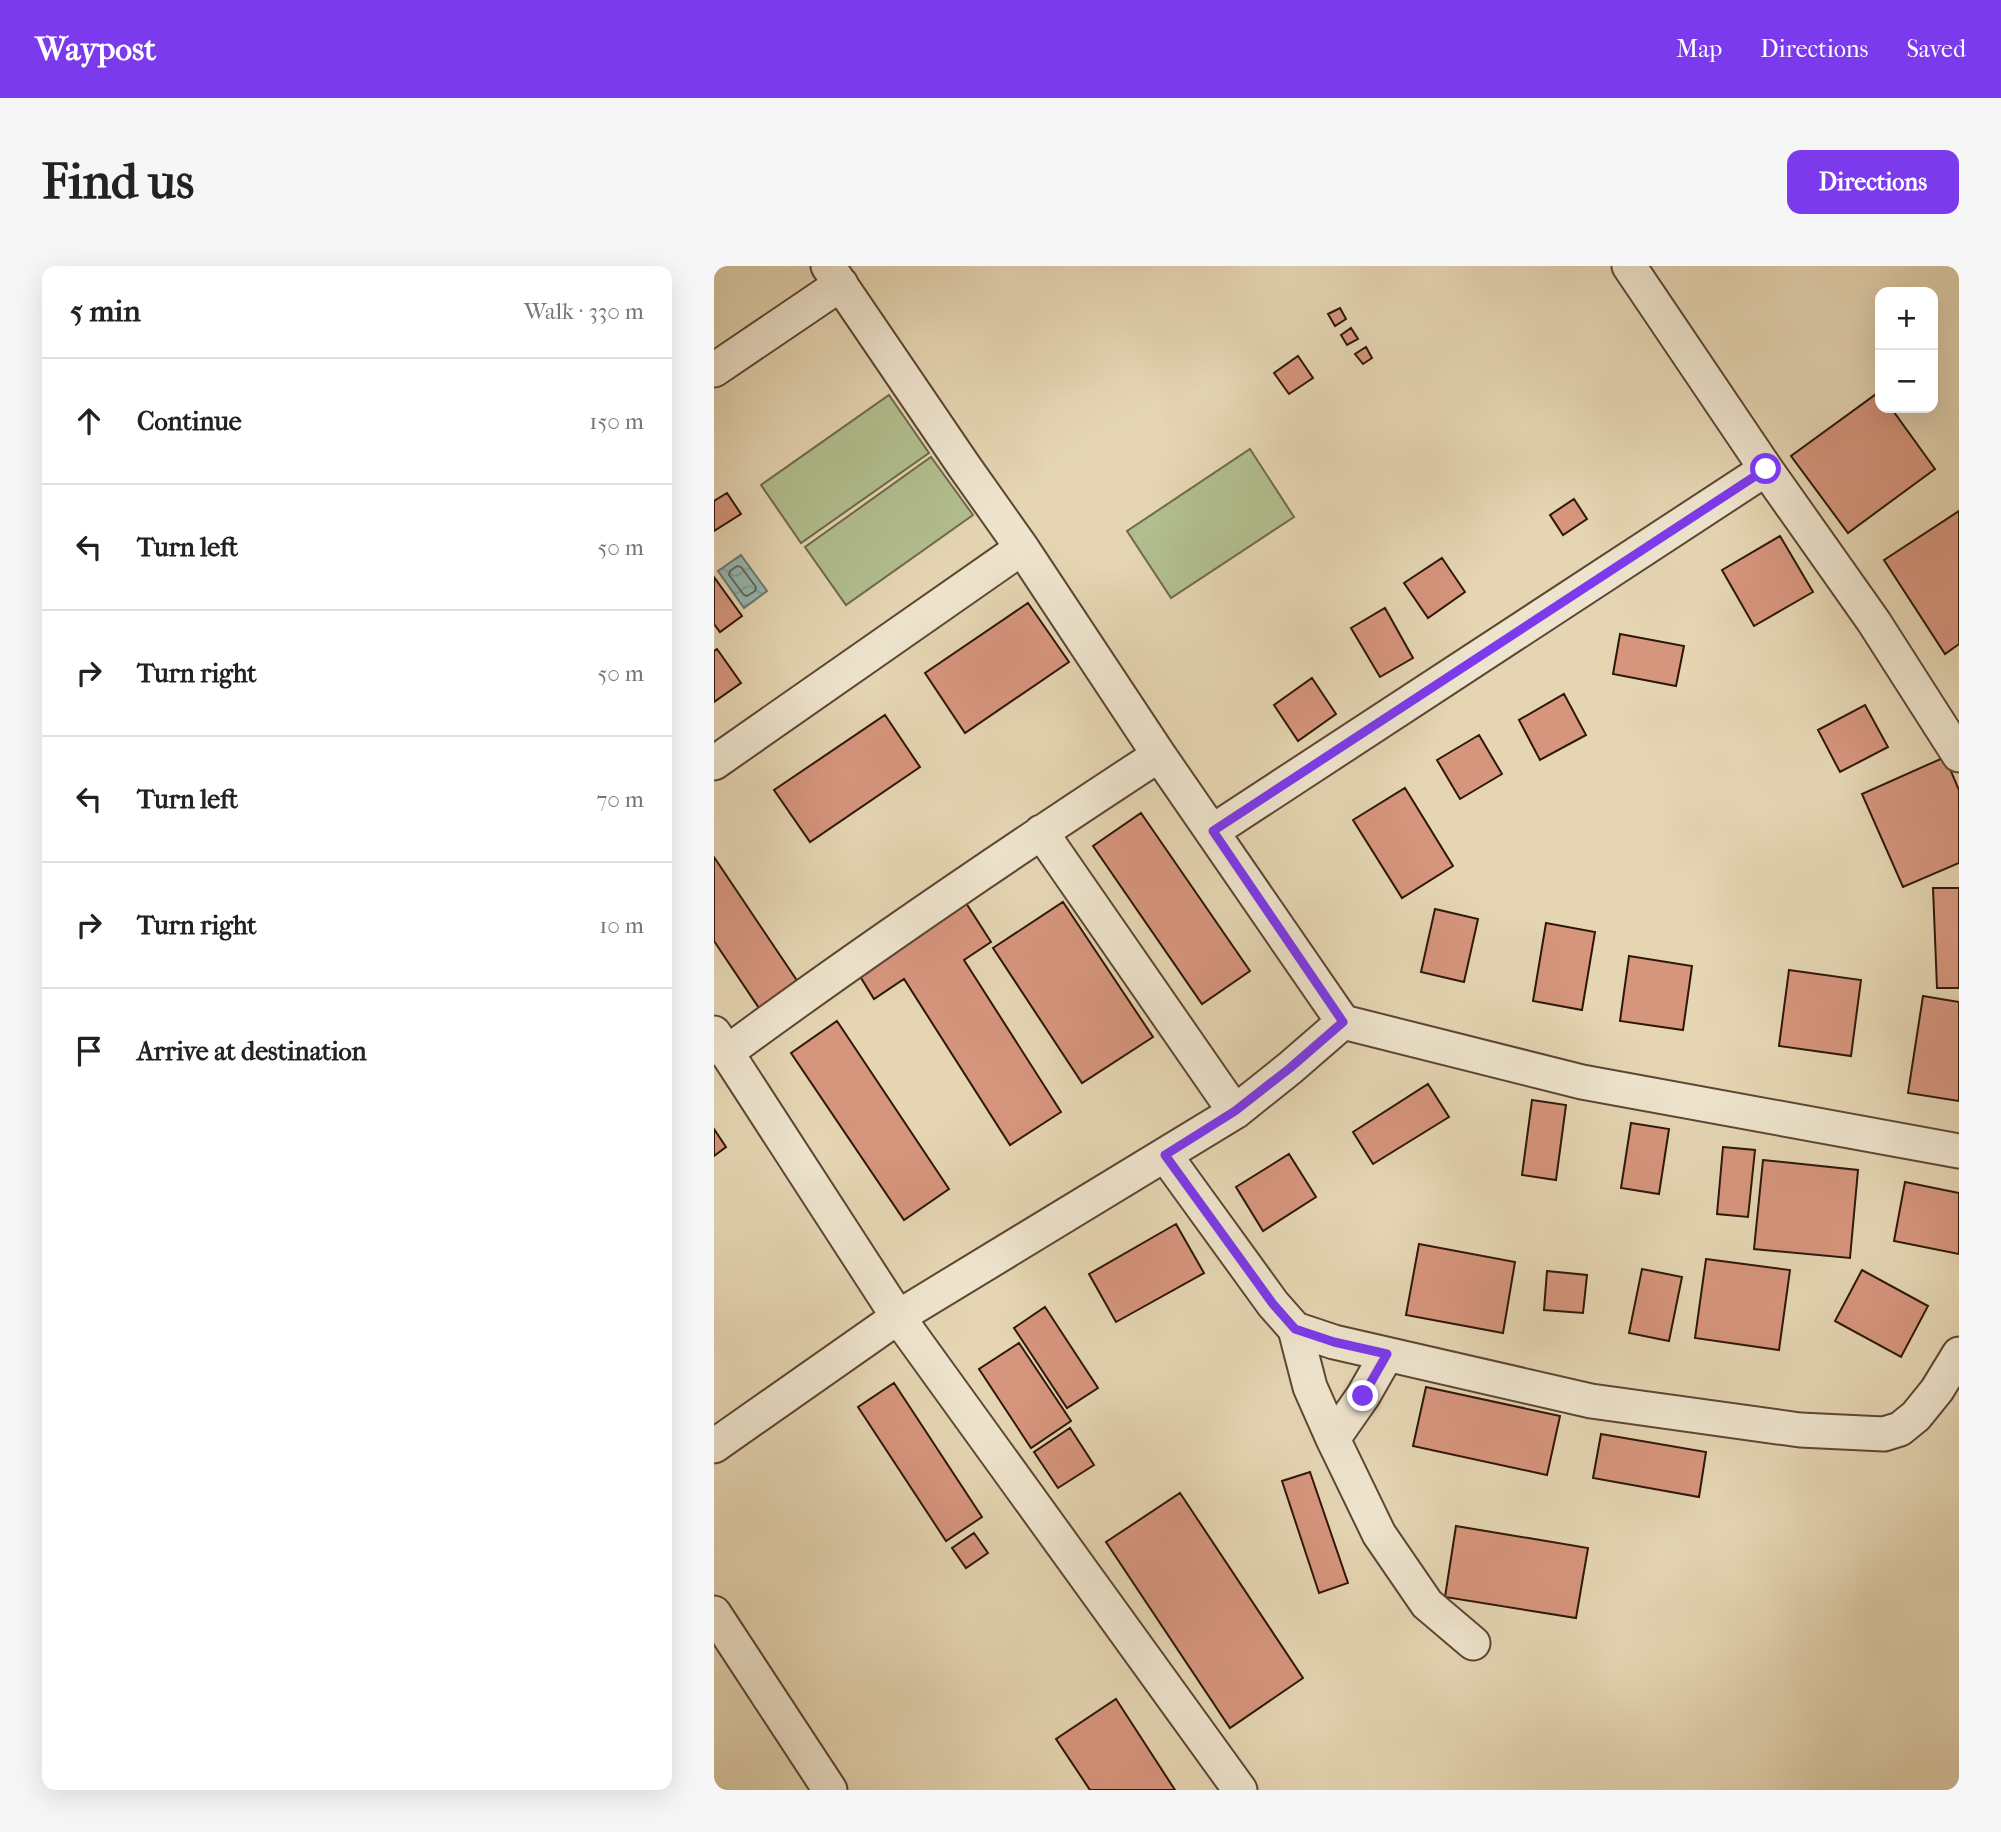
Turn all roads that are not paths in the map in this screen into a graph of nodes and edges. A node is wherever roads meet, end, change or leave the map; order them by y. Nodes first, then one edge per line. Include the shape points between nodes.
1 (1629, 266) edge
2 (834, 275) edge
3 (714, 370) edge
4 (1766, 469) junction
5 (1022, 548) junction
6 (1159, 755) junction
7 (1959, 755) edge
8 (714, 763) edge
9 (1213, 831) junction
10 (1041, 832) junction
11 (1343, 1022) junction
12 (720, 1043) edge
13 (1235, 1111) junction
14 (1959, 1151) edge
15 (1165, 1155) junction
16 (898, 1317) junction
17 (1295, 1329) junction
18 (1387, 1354) junction
19 (1959, 1354) edge
20 (1333, 1439) junction
21 (714, 1446) edge
22 (714, 1613) edge
23 (1473, 1643) dead end
24 (830, 1790) edge
25 (1240, 1790) edge

1 - 4 street
2 - 3 street
2 - 5 street
4 - 7 street via 1874,622
4 - 9 street
5 - 6 street
5 - 8 street
6 - 9 street
6 - 10 street
9 - 11 street
10 - 12 street via 839,969
10 - 13 street
11 - 13 street
11 - 14 street via 1582,1082
12 - 16 street
13 - 15 street
15 - 16 street
15 - 17 street
16 - 21 street
16 - 25 street
17 - 18 street
17 - 20 street via 1310,1387
18 - 19 street via 1591,1401 1800,1430 1884,1434 1916,1416
18 - 20 street
20 - 23 street via 1380,1534 1427,1604
22 - 24 street

